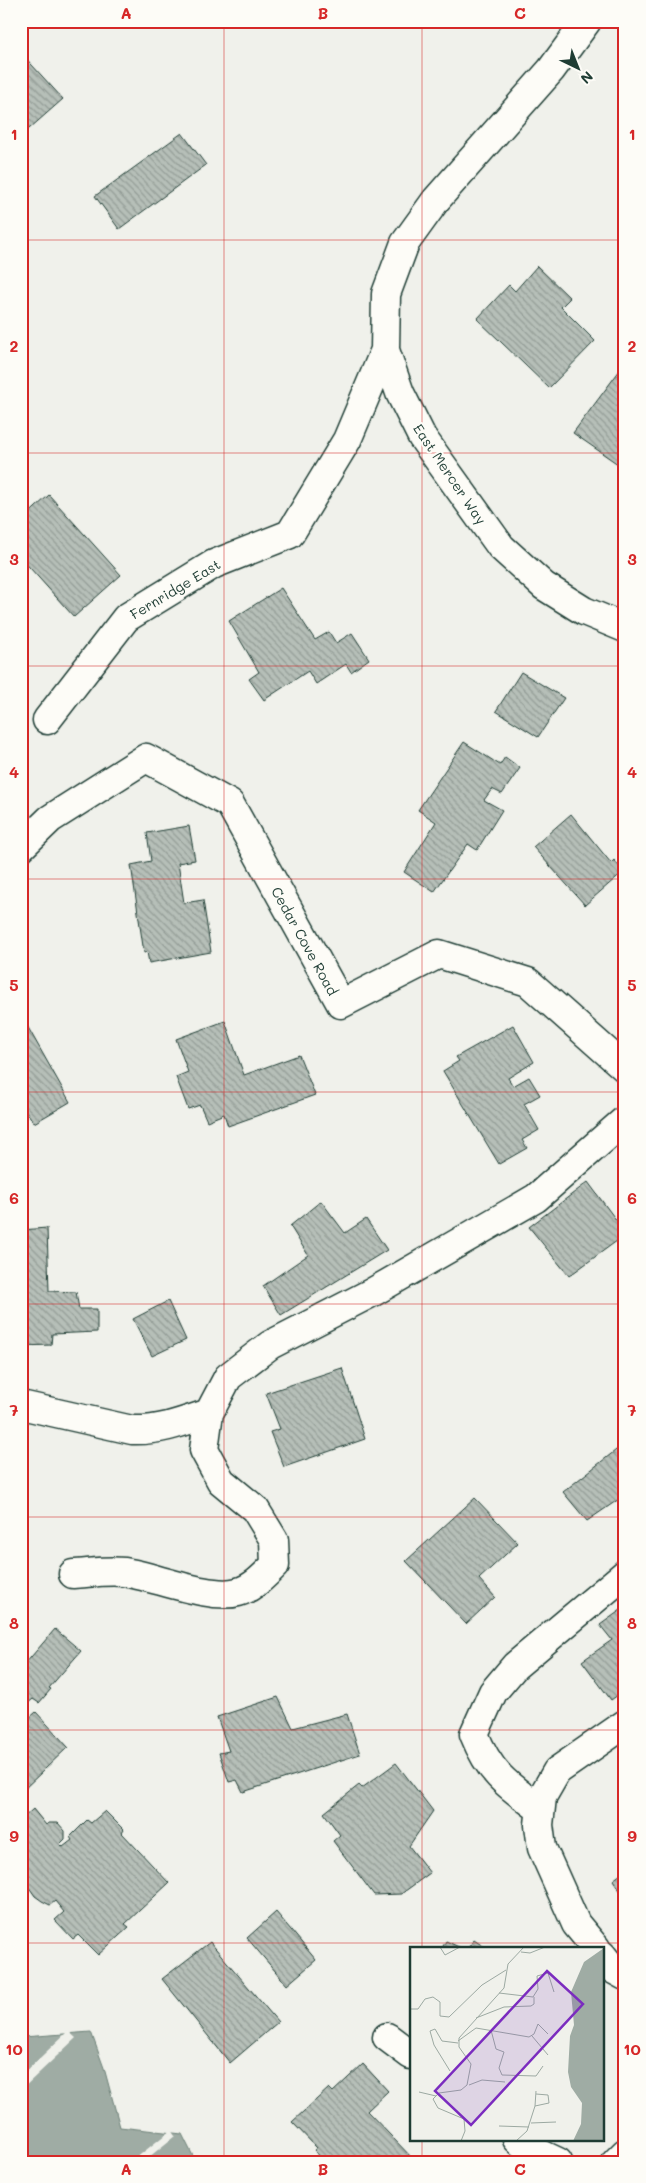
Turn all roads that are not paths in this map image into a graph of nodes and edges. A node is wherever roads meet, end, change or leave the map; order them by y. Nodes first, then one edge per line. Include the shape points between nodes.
1 (587, 21) edge
2 (385, 350) junction
3 (625, 628) edge
4 (47, 720) dead end
5 (21, 847) edge
6 (625, 1068) edge
7 (625, 1120) edge
8 (21, 1406) edge
9 (209, 1413) junction
10 (73, 1574) dead end
11 (625, 1574) edge
12 (625, 1724) edge
13 (540, 1809) junction
14 (595, 1947) edge
15 (604, 1958) edge
16 (625, 1976) edge
17 (388, 2037) dead end
18 (410, 2054) edge
19 (518, 2140) edge
20 (625, 2153) edge
21 (558, 2162) edge
22 (616, 2162) edge

1 - 2 street, East Mercer Way via 550,70 436,200 405,243 386,294
2 - 3 street, East Mercer Way via 400,393 422,437 501,547 544,586 584,611
2 - 4 street, Fernridge East via 347,440 290,534 214,564 126,618
5 - 6 street, Cedar Cove Road via 50,819 146,758 230,804 341,1004 439,954 528,982
7 - 9 street via 536,1198 373,1292 270,1345 228,1377
8 - 9 street via 150,1431
9 - 10 street via 204,1450 221,1481 255,1509 274,1540 275,1565 256,1583 237,1592 182,1587 123,1572
11 - 13 street via 515,1666 493,1692 474,1734 483,1757 505,1784
12 - 13 street via 557,1771 542,1797
13 - 14 street via 542,1848 576,1924
15 - 16 street via 614,1970
17 - 18 street
19 - 21 street
20 - 22 street

